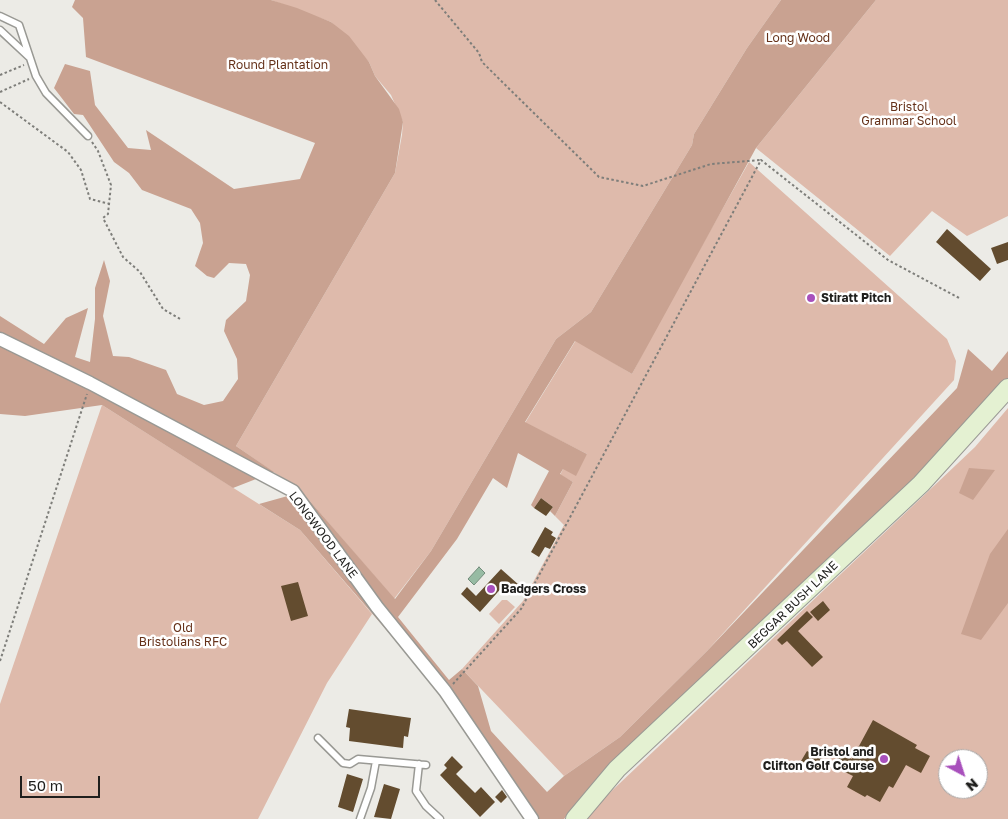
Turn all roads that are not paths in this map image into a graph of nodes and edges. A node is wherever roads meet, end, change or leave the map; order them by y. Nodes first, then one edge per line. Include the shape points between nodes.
1 (0, 16) edge
2 (0, 30) edge
3 (31, 60) junction
4 (88, 136) road end
5 (0, 338) edge
6 (1008, 388) edge
7 (318, 738) dead end
8 (376, 761) junction
9 (360, 819) edge
10 (440, 819) edge
11 (532, 819) edge
12 (575, 819) edge

1 - 3 lane via 19,25
2 - 3 lane
3 - 4 lane via 46,93
5 - 11 street, LONGWOOD LANE via 293,491 378,608 445,691
6 - 12 main road, BEGGAR BUSH LANE via 921,484 617,769
7 - 8 lane via 343,763 350,764 358,759
8 - 9 lane
8 - 10 lane via 423,764 416,791

